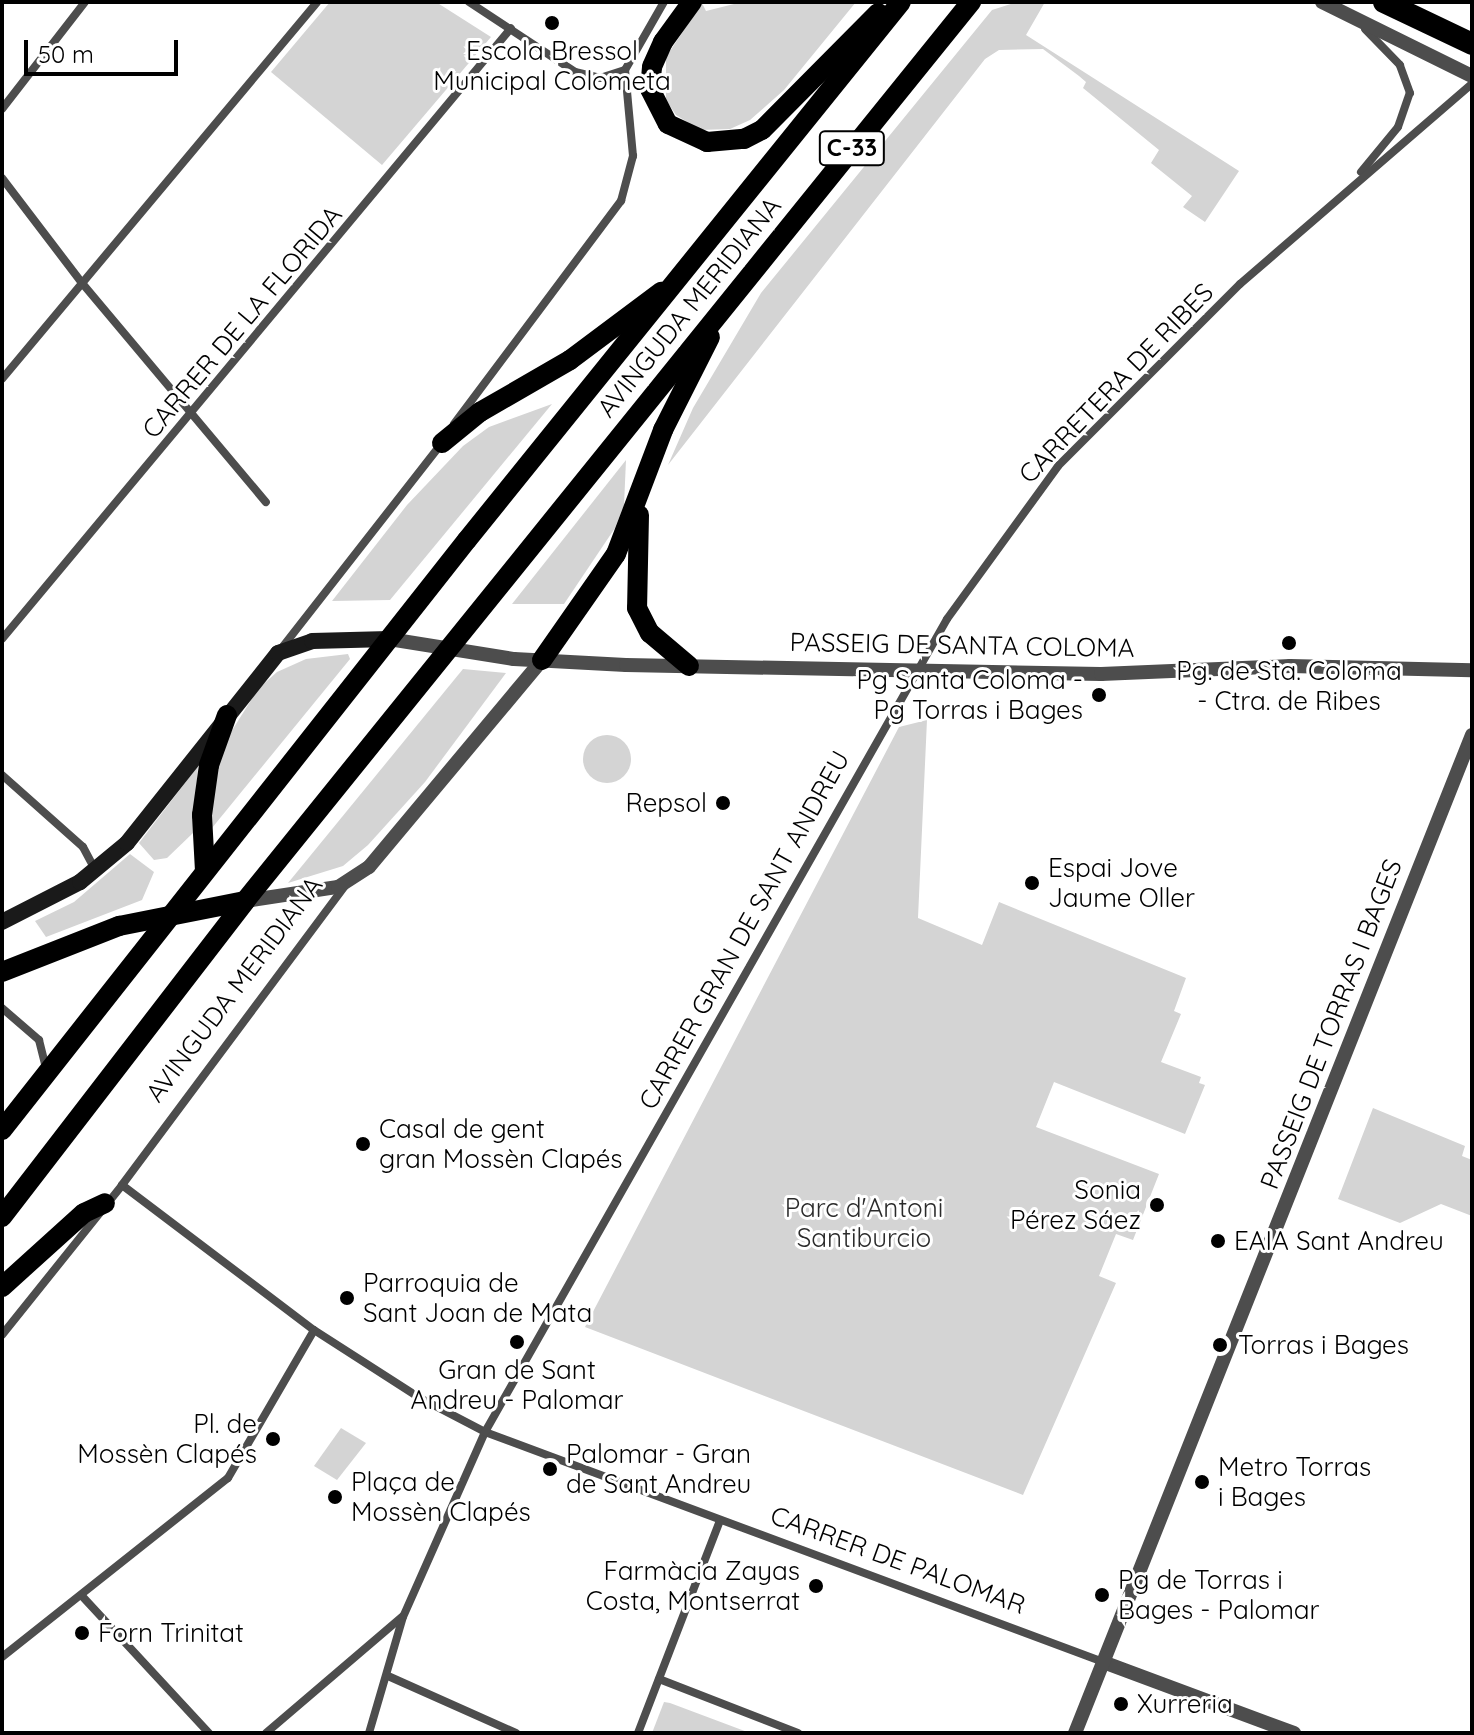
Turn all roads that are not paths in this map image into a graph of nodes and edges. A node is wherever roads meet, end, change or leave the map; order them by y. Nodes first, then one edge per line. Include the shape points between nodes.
1 (85, 2) edge
2 (317, 2) edge
3 (469, 2) edge
4 (664, 2) edge
5 (692, 2) edge
6 (890, 2) edge
7 (901, 2) edge
8 (971, 2) edge
9 (1322, 2) edge
10 (1384, 2) edge
11 (1349, 16) junction
12 (511, 28) junction
13 (1466, 41) edge
14 (625, 70) junction
15 (1472, 76) edge
16 (1472, 84) edge
17 (2, 109) edge
18 (2, 178) edge
19 (1347, 190) junction
20 (686, 272) junction
21 (82, 283) junction
22 (732, 294) junction
23 (2, 379) edge
24 (191, 414) junction
25 (442, 443) junction
26 (647, 472) junction
27 (266, 502) dead end
28 (2, 639) edge
29 (389, 639) junction
30 (451, 649) junction
31 (278, 653) junction
32 (542, 660) junction
33 (689, 666) junction
34 (916, 669) junction
35 (1472, 670) edge
36 (227, 715) junction
37 (1472, 735) edge
38 (2, 775) edge
39 (95, 871) junction
40 (205, 871) junction
41 (348, 883) junction
42 (245, 901) junction
43 (171, 914) junction
44 (2, 922) edge
45 (2, 972) edge
46 (2, 1008) edge
47 (45, 1071) junction
48 (2, 1130) edge
49 (122, 1185) junction
50 (105, 1203) junction
51 (2, 1217) edge
52 (2, 1287) edge
53 (314, 1330) junction
54 (2, 1335) edge
55 (485, 1432) junction
56 (720, 1520) junction
57 (82, 1596) junction
58 (403, 1617) junction
59 (2, 1657) edge
60 (1103, 1662) junction
61 (388, 1676) junction
62 (659, 1679) junction
63 (209, 1733) edge
64 (266, 1733) edge
65 (369, 1733) edge
66 (516, 1733) edge
67 (638, 1733) edge
68 (798, 1733) edge
69 (1075, 1733) edge
70 (1294, 1733) edge

1 - 17 street
2 - 21 street
3 - 12 street
4 - 14 street
5 - 6 main road via 663,42 650,89 668,124 686,136 726,142 762,130
7 - 20 main road, AVINGUDA MERIDIANA
8 - 22 main road, AVINGUDA MERIDIANA / C-33
9 - 11 street
10 - 13 highway
11 - 15 street
11 - 19 street, CARRETERA DE RIBES via 1389,50 1410,93 1398,127
12 - 14 street via 587,76
12 - 24 street, CARRER DE LA FLORIDA
14 - 25 street via 633,156 621,201
16 - 19 street, CARRETERA DE RIBES
18 - 21 street
19 - 34 street, CARRETERA DE RIBES via 1240,284 1058,466
20 - 25 main road via 570,360 480,412
20 - 29 main road, AVINGUDA MERIDIANA
21 - 23 street
21 - 24 street
22 - 26 main road via 675,404
22 - 30 main road, AVINGUDA MERIDIANA / C-33
24 - 27 street
24 - 28 street, CARRER DE LA FLORIDA
25 - 31 street
26 - 32 main road via 616,554
26 - 33 main road via 636,555 637,608 650,633
29 - 30 street
29 - 31 main road via 312,641
29 - 40 main road, AVINGUDA MERIDIANA
30 - 32 street, PASSEIG DE SANTA COLOMA
30 - 42 main road, AVINGUDA MERIDIANA
31 - 36 main road
32 - 33 street, PASSEIG DE SANTA COLOMA
32 - 41 street, AVINGUDA MERIDIANA via 401,833
33 - 34 street, PASSEIG DE SANTA COLOMA
34 - 35 street, PASSEIG DE SANTA COLOMA via 1086,674 1262,666
34 - 55 street, CARRER GRAN DE SANT ANDREU
36 - 39 main road via 127,843
36 - 40 main road via 209,765 202,815
37 - 60 street, PASSEIG DE TORRAS I BAGES
38 - 39 street via 83,847
39 - 44 main road
40 - 43 main road, AVINGUDA MERIDIANA
41 - 42 street
41 - 49 street, AVINGUDA MERIDIANA
42 - 43 main road
42 - 51 main road, AVINGUDA MERIDIANA
43 - 45 main road via 89,935
43 - 47 main road, AVINGUDA MERIDIANA
46 - 47 street via 43,1045
47 - 48 main road, AVINGUDA MERIDIANA
49 - 50 street, AVINGUDA MERIDIANA
49 - 53 street
50 - 52 main road via 84,1213
50 - 54 street, AVINGUDA MERIDIANA
53 - 55 street via 420,1398
53 - 57 street via 228,1478
55 - 56 street, CARRER DE PALOMAR
55 - 58 street, CARRER GRAN DE SANT ANDREU
56 - 60 street, CARRER DE PALOMAR
56 - 62 street
57 - 59 street
57 - 63 street
58 - 61 street, CARRER GRAN DE SANT ANDREU
58 - 64 street
60 - 69 street, PASSEIG DE TORRAS I BAGES
60 - 70 street, CARRER DE PALOMAR
61 - 65 street, CARRER GRAN DE SANT ANDREU
61 - 66 street
62 - 67 street
62 - 68 street

